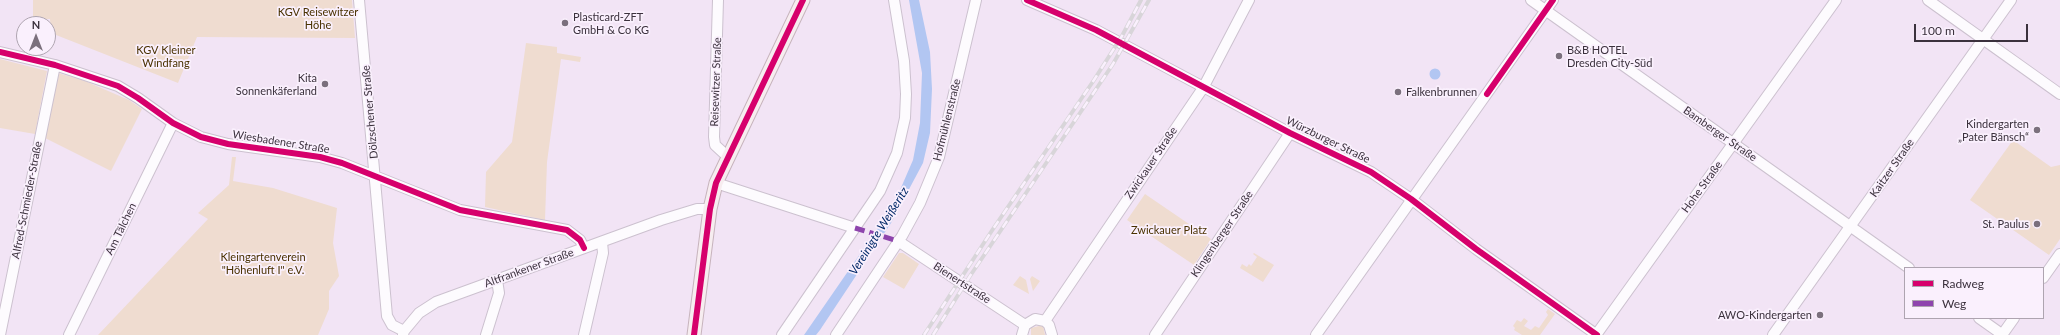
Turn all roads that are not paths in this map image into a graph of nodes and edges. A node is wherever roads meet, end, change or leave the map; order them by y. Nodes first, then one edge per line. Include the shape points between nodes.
1 (359, 0) edge
2 (718, 0) edge
3 (804, 0) edge
4 (894, 0) edge
5 (976, 0) edge
6 (1027, 0) edge
7 (1249, 0) edge
8 (1531, 0) edge
9 (1553, 0) edge
10 (1836, 0) edge
11 (1928, 0) edge
12 (2011, 0) edge
13 (1546, 10) junction
14 (1983, 40) junction
15 (0, 52) edge
16 (55, 65) junction
17 (1203, 88) junction
18 (2060, 94) edge
19 (173, 123) junction
20 (1290, 133) junction
21 (1733, 144) junction
22 (728, 157) junction
23 (376, 176) junction
24 (716, 183) junction
25 (1411, 199) junction
26 (710, 209) junction
27 (1850, 227) junction
28 (855, 228) junction
29 (898, 241) junction
30 (602, 242) junction
31 (584, 248) junction
32 (2060, 254) edge
33 (1908, 267) edge
34 (2044, 277) edge
35 (497, 280) junction
36 (1980, 319) edge
37 (2013, 319) edge
38 (1045, 321) junction
39 (1025, 325) junction
40 (403, 333) edge
41 (0, 335) edge
42 (69, 335) edge
43 (486, 335) edge
44 (584, 335) edge
45 (694, 335) edge
46 (782, 335) edge
47 (836, 335) edge
48 (1022, 335) edge
49 (1052, 335) edge
50 (1155, 335) edge
51 (1316, 335) edge
52 (1596, 335) edge
53 (1773, 335) edge
54 (2003, 335) edge

1 - 23 street, Dölzschener Straße
2 - 22 street, Reisewitzer Straße via 714,137 715,145
3 - 22 main road
4 - 28 street via 904,61 905,118 897,152 880,191
5 - 29 street, Hofmühlenstraße via 939,157 920,203
6 - 17 street, Würzburger Straße via 1096,30
7 - 17 street, Zwickauer Straße
8 - 13 street, Bamberger Straße
9 - 13 street
10 - 21 street, Hohe Straße
11 - 14 street
12 - 14 street, Kaitzer Straße
13 - 21 street, Bamberger Straße
13 - 25 street
14 - 18 street
14 - 27 street, Kaitzer Straße
15 - 16 street, Wiesbadener Straße
16 - 19 street, Wiesbadener Straße via 118,86
16 - 41 street, Alfred-Schmieder-Straße
17 - 20 street, Würzburger Straße
17 - 38 street, Zwickauer Straße
19 - 23 street, Wiesbadener Straße via 201,137 228,144 320,158
19 - 42 street, Am Tälchen
20 - 25 street, Würzburger Straße via 1371,172
20 - 50 street, Klingenberger Straße
21 - 27 street, Bamberger Straße
21 - 52 street, Hohe Straße
22 - 24 main road
23 - 31 street, Wiesbadener Straße via 460,210 567,230 580,240
23 - 40 street, Dölzschener Straße via 387,316 392,325
24 - 26 main road
24 - 28 street
25 - 51 street
25 - 52 street, Würzburger Straße
26 - 30 street, Altfrankener Straße via 697,209
26 - 45 main road
27 - 33 street, Bamberger Straße
27 - 53 street, Kaitzer Straße
28 - 46 street
29 - 39 street, Bienertstraße
29 - 47 street, Hofmühlenstraße
30 - 31 street, Altfrankener Straße
30 - 44 street via 603,254
31 - 35 street, Altfrankener Straße
32 - 34 street
35 - 40 street, Altfrankener Straße via 428,306
35 - 43 street via 499,293
36 - 54 street
37 - 54 street
38 - 39 street via 1034,319
38 - 49 street
39 - 48 street

